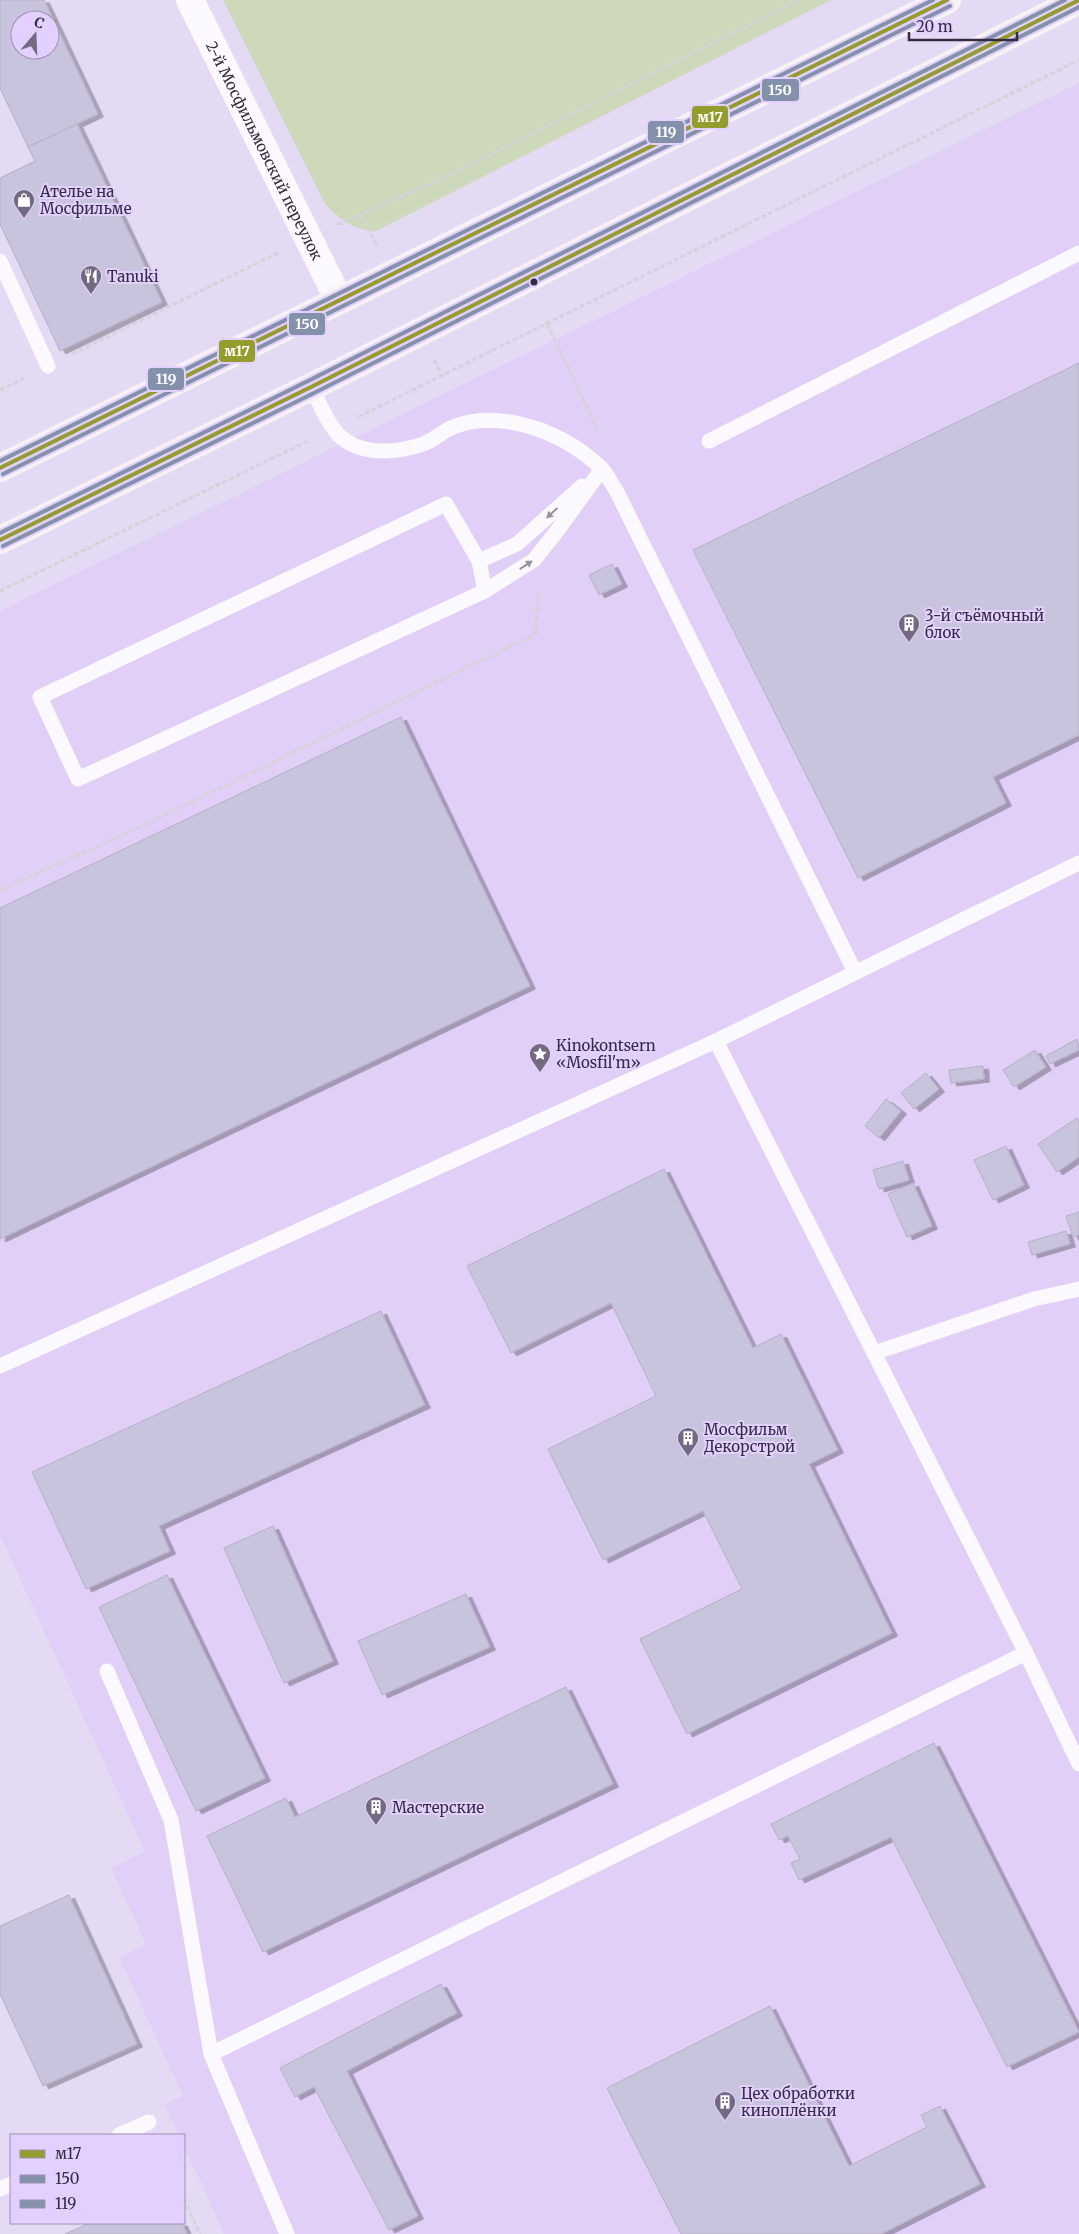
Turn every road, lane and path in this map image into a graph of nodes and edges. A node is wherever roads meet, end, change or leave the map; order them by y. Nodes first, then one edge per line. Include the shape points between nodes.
1 (190, 0) edge
2 (798, 0) edge
3 (947, 0) edge
4 (1079, 0) edge
5 (1079, 60) edge
6 (309, 238) junction
7 (1079, 253) edge
8 (0, 261) edge
9 (339, 300) junction
10 (546, 324) junction
11 (48, 366) junction
12 (311, 387) junction
13 (0, 390) edge
14 (333, 429) junction
15 (603, 439) dead end
16 (709, 441) dead end
17 (0, 468) edge
18 (602, 469) junction
19 (0, 540) edge
20 (479, 560) junction
21 (542, 582) dead end
22 (0, 591) edge
23 (485, 591) junction
24 (1079, 863) edge
25 (0, 890) edge
26 (855, 972) junction
27 (716, 1041) junction
28 (1079, 1289) edge
29 (874, 1353) junction
30 (0, 1366) edge
31 (1026, 1653) junction
32 (107, 1671) dead end
33 (1079, 1764) edge
34 (211, 2054) junction
35 (149, 2122) dead end
36 (121, 2134) edge
37 (185, 2200) edge
38 (200, 2234) edge
39 (287, 2234) edge

1 - 6 street, 2-й Мосфильмовский переулок
2 - 6 path via 452,174
3 - 9 main road
4 - 12 main road
5 - 10 path
6 - 9 street, 2-й Мосфильмовский переулок
6 - 11 path
7 - 16 lane
8 - 11 lane
9 - 17 main road
10 - 14 path
10 - 15 path
11 - 13 path
12 - 14 lane
12 - 19 main road
14 - 18 lane via 352,444 373,452 397,452 425,444 453,428 477,421 507,423 555,437
14 - 22 path
18 -> 20 lane via 517,544
23 -> 18 lane via 534,560
18 - 26 lane via 616,490
20 - 23 lane
20 - 23 lane via 446,504 40,697 78,778
21 - 25 path via 538,590 536,634 128,833
24 - 26 lane
26 - 27 lane
27 - 29 lane
27 - 30 lane
28 - 29 lane via 1034,1298
29 - 31 lane
31 - 33 lane
31 - 34 lane
32 - 34 lane via 171,1820
34 - 39 lane
35 - 36 lane
37 - 38 path

